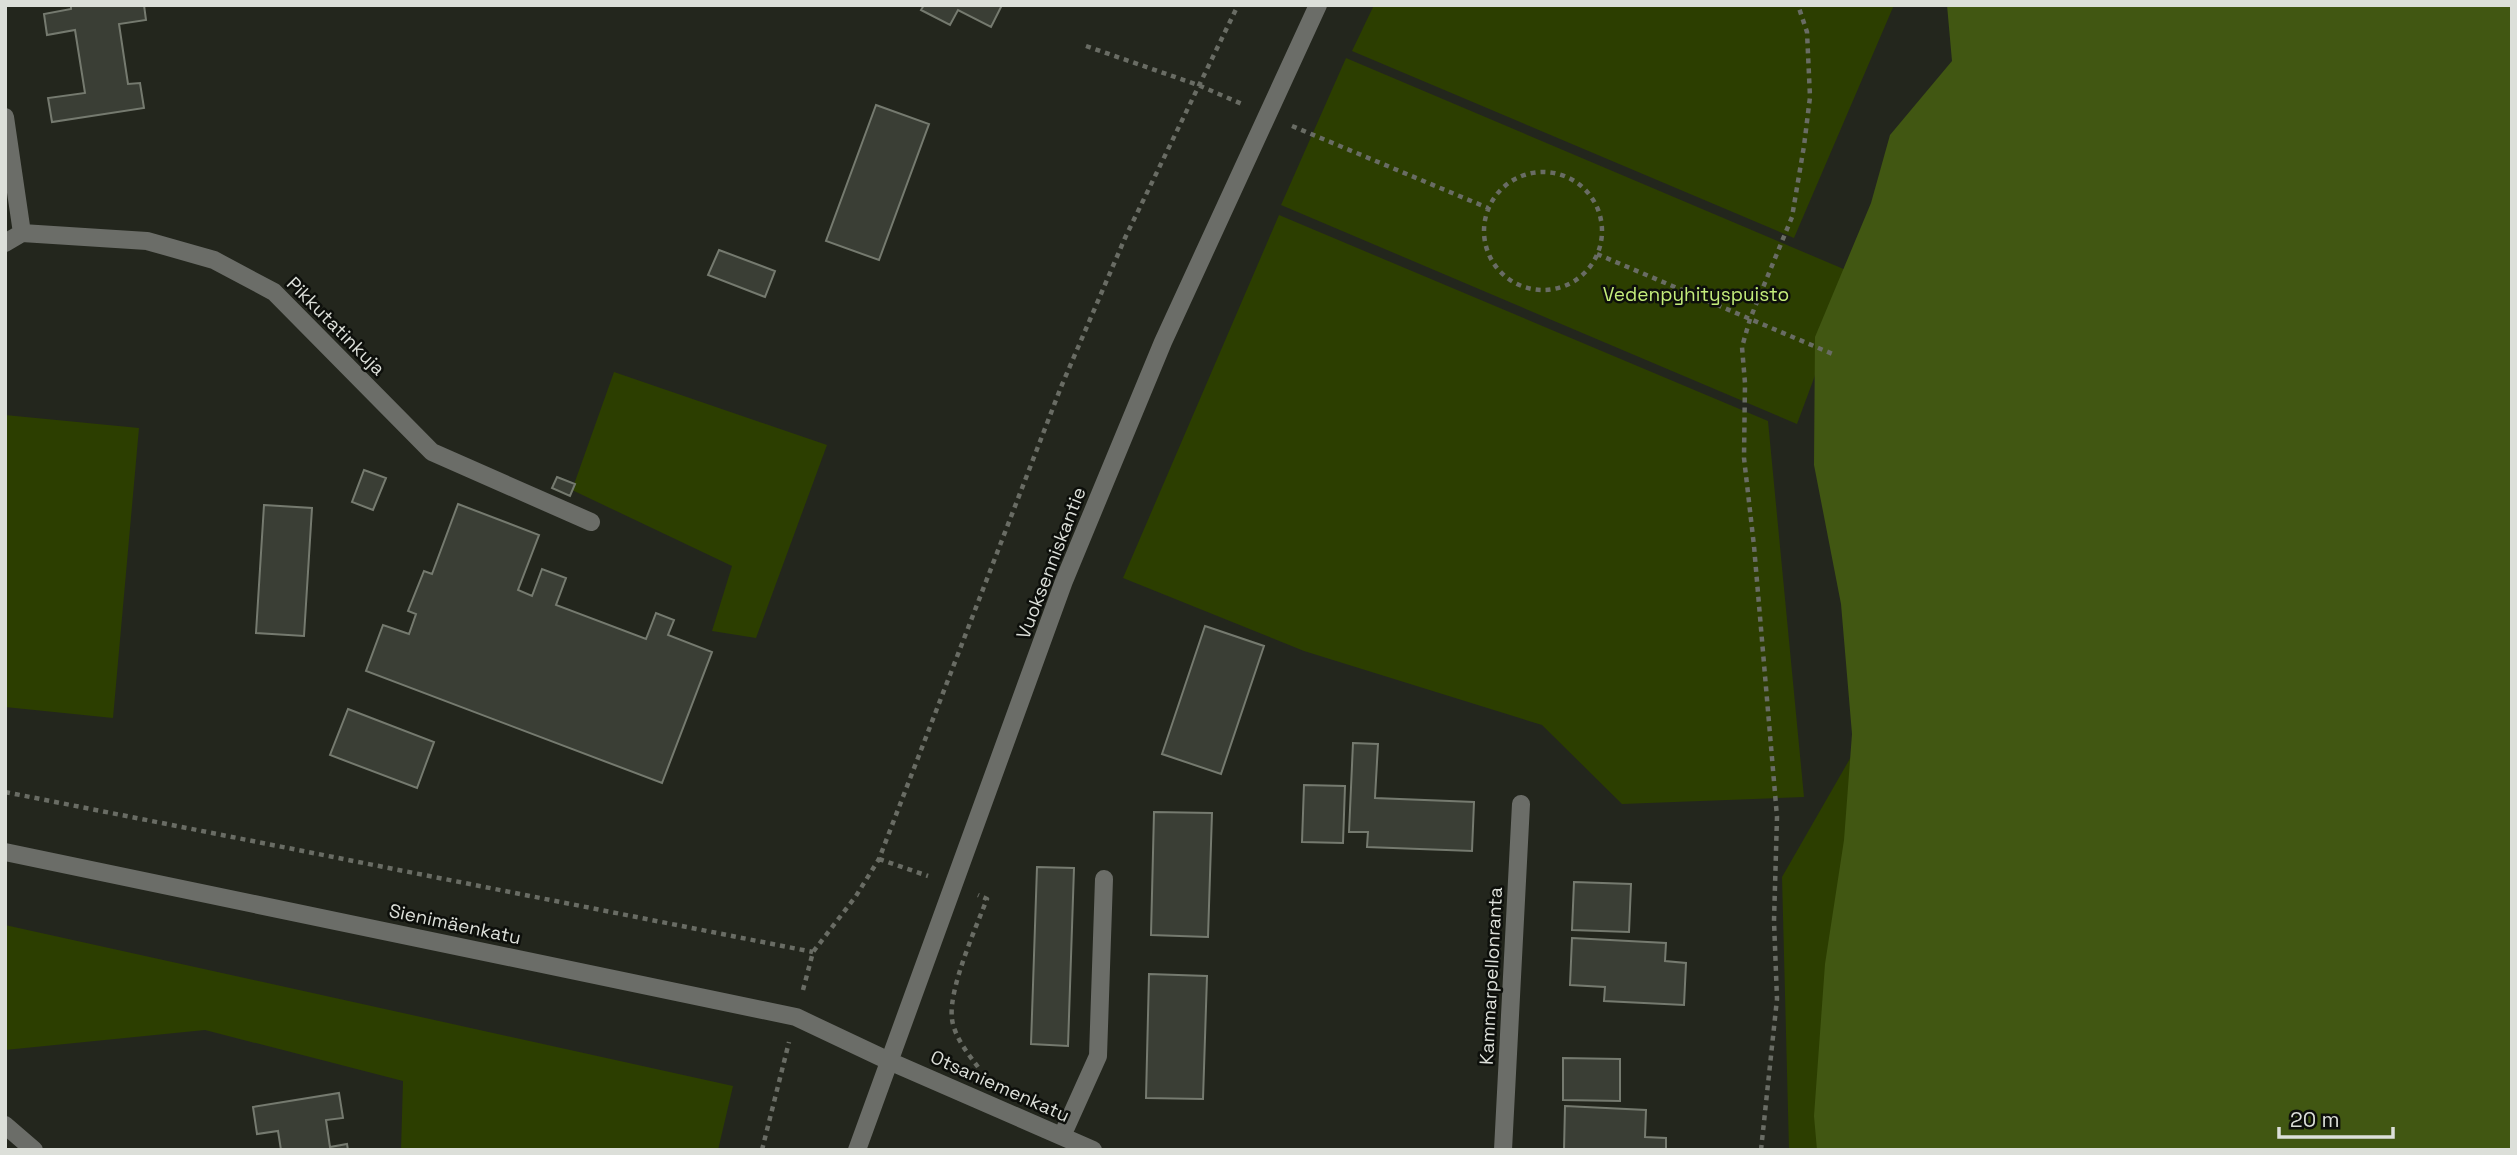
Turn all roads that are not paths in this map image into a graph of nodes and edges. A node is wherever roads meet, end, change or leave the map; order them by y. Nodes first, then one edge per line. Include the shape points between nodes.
1 (1318, 5) edge
2 (5, 117) edge
3 (22, 233) junction
4 (5, 243) edge
5 (591, 522) dead end
6 (1521, 804) dead end
7 (5, 852) edge
8 (1104, 879) dead end
9 (889, 1061) junction
10 (5, 1125) edge
11 (1062, 1136) junction
12 (34, 1150) edge
13 (857, 1150) edge
14 (1093, 1150) edge
15 (1503, 1150) edge

1 - 9 street, Vuoksenniskantie via 1163,342 1064,581
2 - 3 street
3 - 4 street
3 - 5 street, Pikkutatinkuja via 146,241 214,260 274,292 432,452
6 - 15 street, Kammarpellonranta
7 - 9 street, Sienimäenkatu via 796,1017
8 - 11 street via 1098,1056
9 - 11 street, Otsaniemenkatu
9 - 13 street, Vuoksenniskantie
10 - 12 street
11 - 14 street, Otsaniemenkatu

